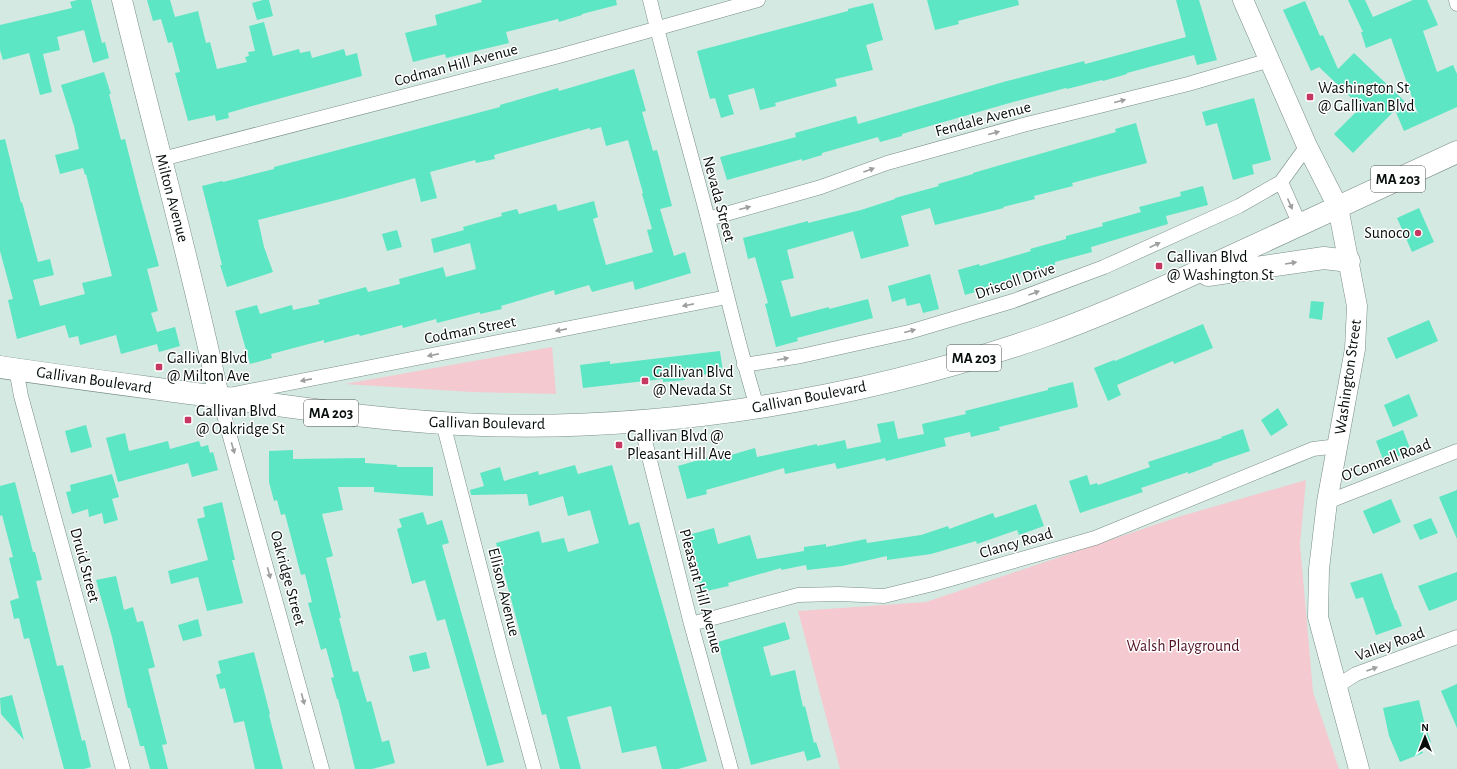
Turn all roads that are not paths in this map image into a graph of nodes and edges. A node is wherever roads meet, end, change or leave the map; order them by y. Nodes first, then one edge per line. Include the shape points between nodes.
1 (122, 0) edge
2 (650, 0) edge
3 (758, 0) edge
4 (1243, 0) edge
5 (1456, 0) edge
6 (1457, 4) edge
7 (656, 28) junction
8 (1270, 60) junction
9 (1307, 146) junction
10 (1457, 152) edge
11 (162, 159) junction
12 (1281, 182) junction
13 (1338, 207) junction
14 (708, 219) junction
15 (1300, 225) junction
16 (1349, 261) junction
17 (1183, 279) junction
18 (727, 297) junction
19 (744, 366) junction
20 (8, 368) edge
21 (220, 397) junction
22 (757, 407) junction
23 (640, 421) junction
24 (443, 423) junction
25 (1338, 446) junction
26 (1457, 451) edge
27 (1327, 502) junction
28 (691, 624) junction
29 (1457, 637) edge
30 (1337, 686) junction
31 (123, 769) edge
32 (322, 769) edge
33 (534, 769) edge
34 (731, 769) edge
35 (1359, 769) edge

1 - 11 main road, Milton Avenue
2 - 7 street, Nevada Street
3 - 7 street, Codman Hill Avenue
4 - 8 main road, Washington Street
5 - 6 street
7 - 11 street, Codman Hill Avenue via 551,58
7 - 14 street, Nevada Street
8 - 9 main road, Washington Street
14 -> 8 street, Fendale Avenue via 821,188 887,163
9 - 12 street, Driscoll Drive
9 - 13 main road, Washington Street
10 - 13 highway, Gallivan Boulevard / MA 203
11 - 21 main road, Milton Avenue
12 -> 15 street
19 -> 12 street, Driscoll Drive via 909,332 1014,301 1136,254 1239,206
13 - 15 highway, Gallivan Boulevard / MA 203
13 - 16 main road, Washington Street
14 - 18 street, Nevada Street
15 - 17 highway, Gallivan Boulevard / MA 203
17 -> 16 highway via 1324,258
16 - 25 main road, Washington Street via 1358,306 1355,349
17 - 22 highway, Gallivan Boulevard / MA 203 via 1071,326 971,359 871,385
18 - 19 street, Nevada Street
18 -> 21 street, Codman Street
19 - 22 street, Nevada Street
20 - 21 highway, Gallivan Boulevard / MA 203
20 - 31 street, Druid Street via 21,396
21 - 24 highway, Gallivan Boulevard / MA 203 via 331,413
21 -> 32 street, Oakridge Street
22 - 23 highway, Gallivan Boulevard / MA 203
23 - 24 highway, Gallivan Boulevard / MA 203 via 520,425
23 - 28 street, Pleasant Hill Avenue
24 - 33 street, Ellison Avenue
25 - 27 main road, Washington Street
25 - 28 street, Clancy Road via 1306,452 1095,538 933,584 884,596 798,595
26 - 27 street, O'Connell Road
27 - 30 main road, Washington Street via 1319,569 1318,617
28 - 34 street, Pleasant Hill Avenue
30 -> 29 street, Valley Road via 1356,674
30 - 35 main road, Washington Street

